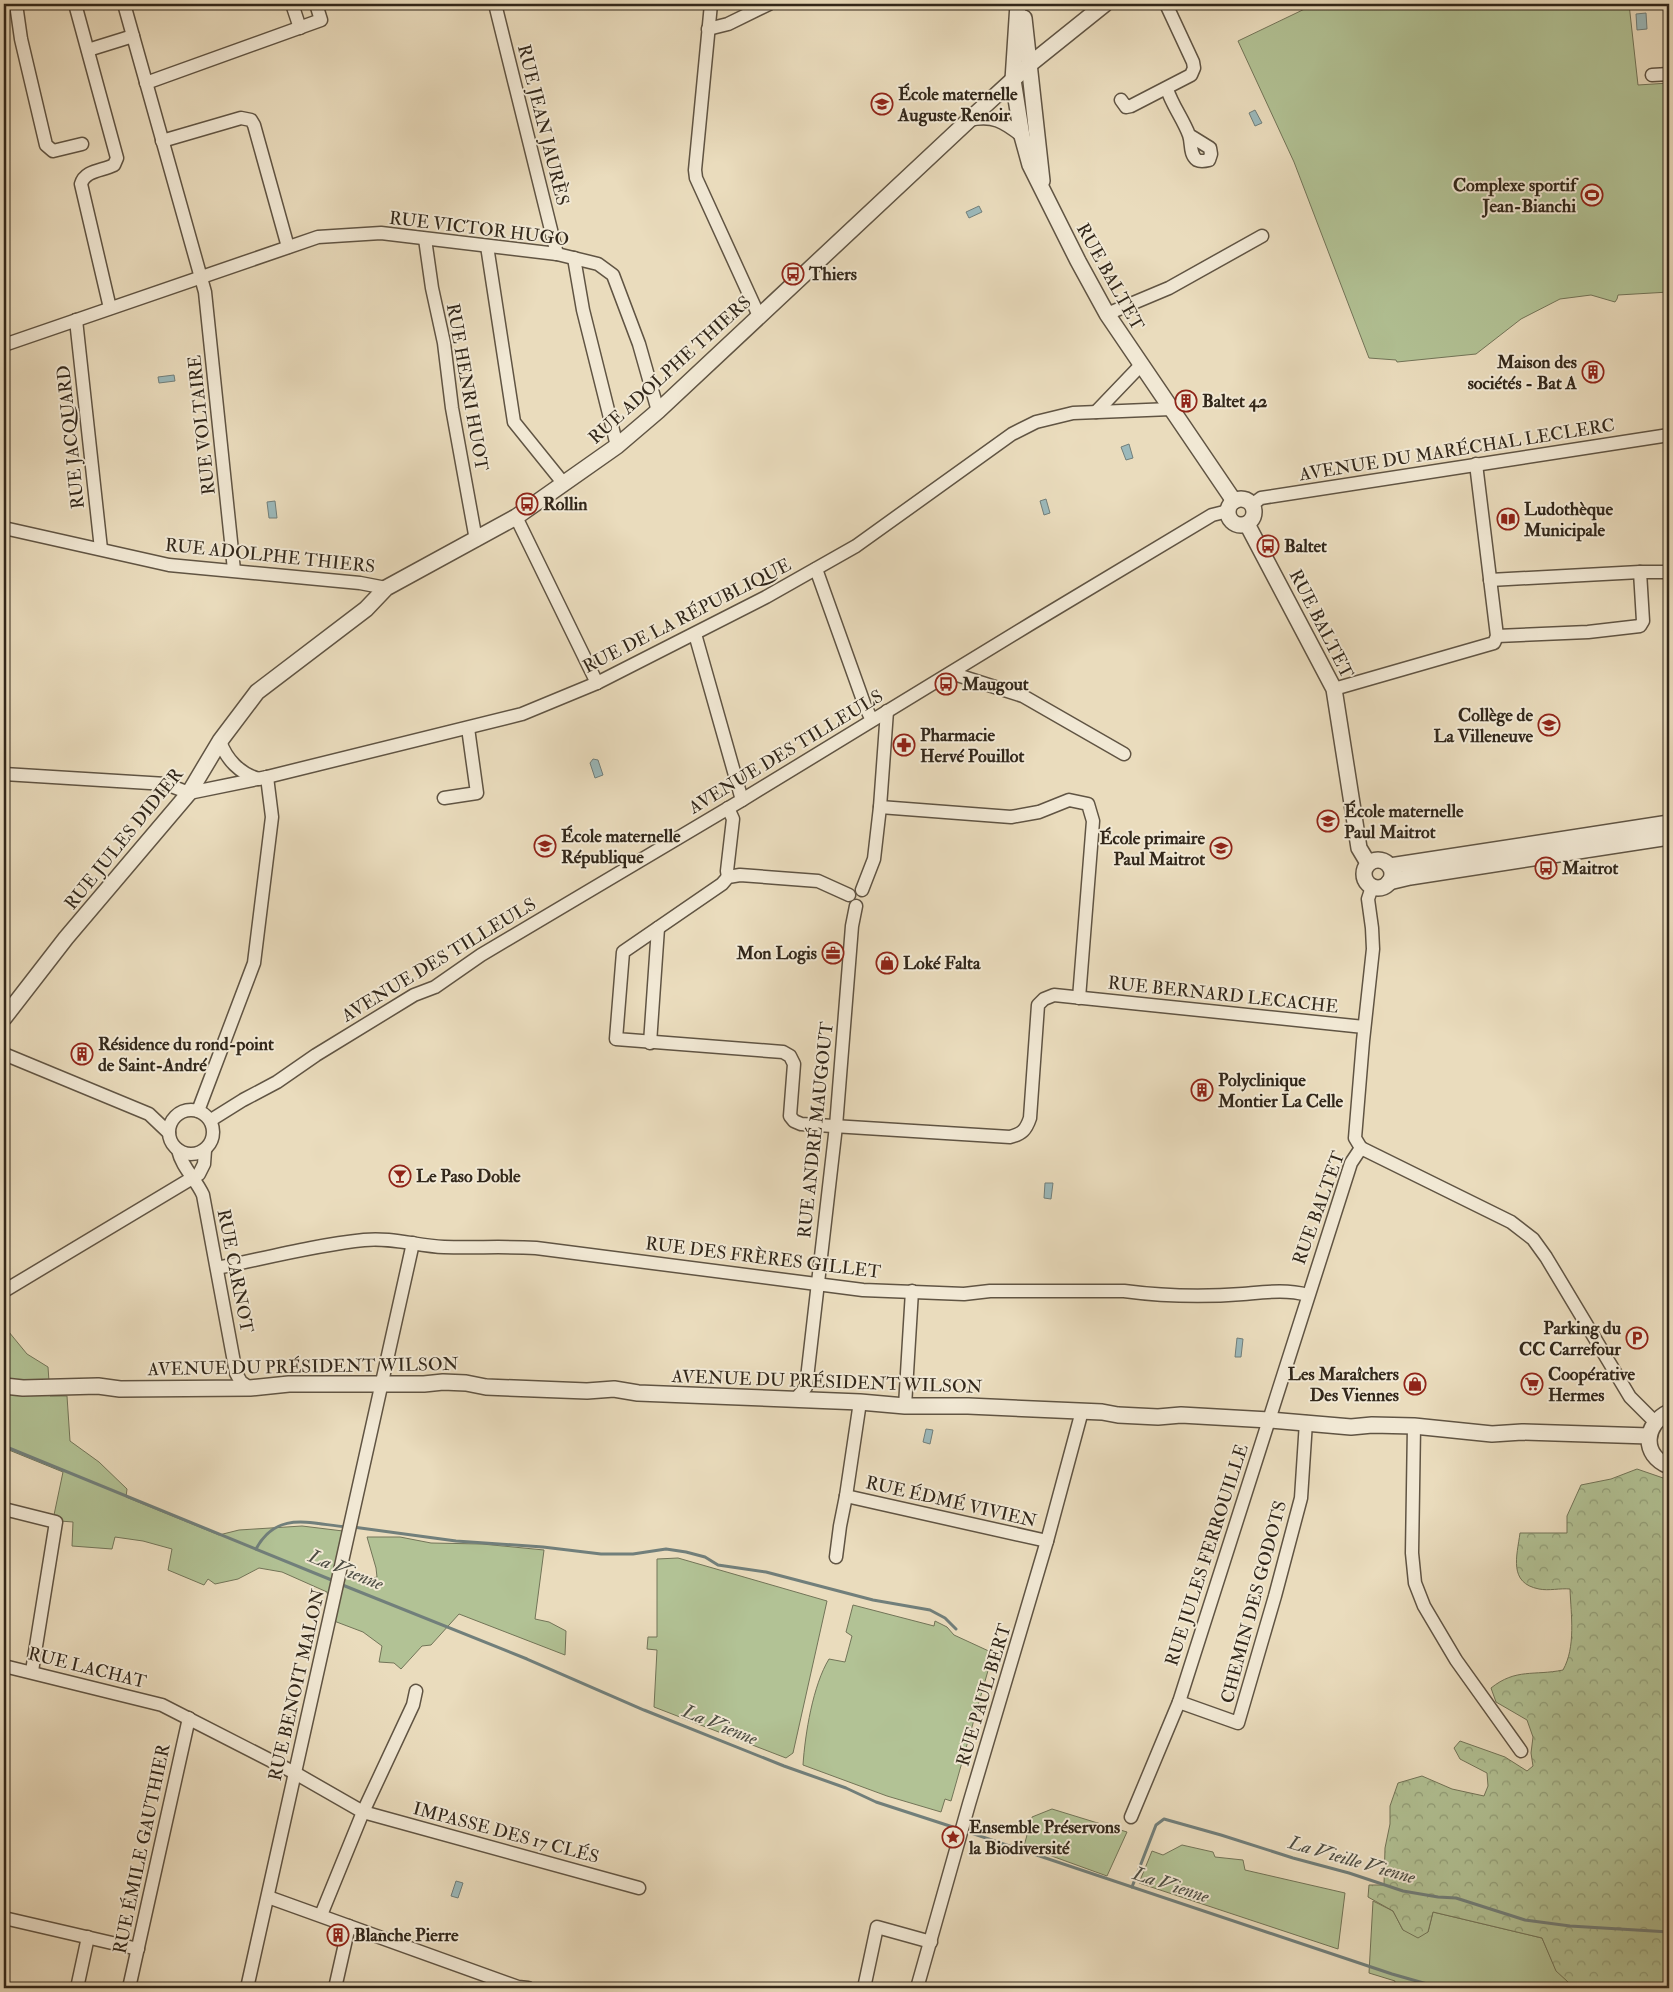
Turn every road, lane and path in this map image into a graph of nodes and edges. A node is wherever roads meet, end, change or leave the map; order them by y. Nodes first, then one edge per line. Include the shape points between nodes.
1 (16, 4) edge
2 (75, 4) edge
3 (124, 4) edge
4 (292, 4) edge
5 (316, 4) edge
6 (496, 4) edge
7 (711, 4) edge
8 (769, 4) edge
9 (1018, 4) edge
10 (1022, 4) edge
11 (1105, 4) edge
12 (1166, 4) edge
13 (300, 28) junction
14 (708, 28) junction
15 (132, 36) junction
16 (88, 50) junction
17 (1029, 65) junction
18 (1669, 74) edge
19 (1652, 75) dead end
20 (1013, 80) junction
21 (146, 83) junction
22 (1167, 89) junction
23 (1120, 100) dead end
24 (969, 120) junction
25 (1189, 135) dead end
26 (1022, 136) junction
27 (162, 141) junction
28 (82, 144) dead end
29 (1044, 193) junction
30 (1262, 236) dead end
31 (425, 239) junction
32 (487, 246) junction
33 (288, 247) junction
34 (557, 254) junction
35 (574, 258) junction
36 (200, 277) junction
37 (110, 308) junction
38 (1107, 314) junction
39 (759, 316) junction
40 (76, 320) junction
41 (4, 345) edge
42 (1141, 365) junction
43 (1171, 409) junction
44 (658, 411) junction
45 (1096, 412) junction
46 (1669, 435) edge
47 (617, 446) junction
48 (1476, 464) junction
49 (564, 484) junction
50 (1257, 501) junction
51 (1231, 506) junction
52 (516, 517) junction
53 (1247, 524) junction
54 (4, 528) edge
55 (476, 540) junction
56 (101, 549) junction
57 (816, 569) junction
58 (234, 570) junction
59 (1640, 572) junction
60 (1669, 572) edge
61 (1490, 580) junction
62 (386, 588) junction
63 (696, 634) junction
64 (1497, 636) junction
65 (951, 673) junction
66 (597, 683) junction
67 (1334, 689) junction
68 (887, 711) junction
69 (872, 720) junction
70 (468, 728) junction
71 (220, 741) junction
72 (1124, 754) dead end
73 (4, 774) edge
74 (263, 778) junction
75 (189, 793) junction
76 (444, 798) dead end
77 (742, 800) junction
78 (728, 808) junction
79 (880, 808) junction
80 (1669, 823) edge
81 (1669, 837) edge
82 (1368, 863) junction
83 (1390, 866) junction
84 (728, 877) junction
85 (1389, 882) junction
86 (1372, 887) junction
87 (853, 900) junction
88 (658, 928) junction
89 (1079, 998) junction
90 (4, 1018) edge
91 (1364, 1027) junction
92 (650, 1043) junction
93 (4, 1054) edge
94 (198, 1110) junction
95 (149, 1114) junction
96 (178, 1114) junction
97 (210, 1120) junction
98 (836, 1126) junction
99 (169, 1133) junction
100 (1361, 1148) junction
101 (178, 1150) junction
102 (204, 1150) junction
103 (192, 1178) junction
104 (413, 1243) junction
105 (217, 1268) junction
106 (818, 1283) junction
107 (4, 1291) edge
108 (912, 1291) junction
109 (1308, 1295) junction
110 (236, 1372) junction
111 (382, 1384) junction
112 (4, 1386) edge
113 (806, 1387) junction
114 (228, 1388) junction
115 (250, 1388) junction
116 (795, 1400) junction
117 (817, 1402) junction
118 (860, 1402) junction
119 (905, 1406) junction
120 (1082, 1411) junction
121 (1669, 1412) edge
122 (1269, 1420) junction
123 (1306, 1422) junction
124 (1655, 1422) junction
125 (1414, 1426) junction
126 (1649, 1436) junction
127 (1669, 1466) edge
128 (846, 1496) junction
129 (4, 1509) edge
130 (1047, 1541) junction
131 (836, 1557) dead end
132 (4, 1666) edge
133 (32, 1671) junction
134 (416, 1691) dead end
135 (1179, 1702) junction
136 (189, 1718) junction
137 (1521, 1751) dead end
138 (295, 1773) junction
139 (363, 1812) junction
140 (1131, 1817) dead end
141 (639, 1888) dead end
142 (268, 1897) junction
143 (321, 1915) junction
144 (4, 1918) edge
145 (349, 1926) junction
146 (88, 1937) junction
147 (931, 1942) junction
148 (138, 1949) junction
149 (77, 1988) edge
150 (129, 1988) edge
151 (247, 1988) edge
152 (335, 1988) edge
153 (522, 1988) edge
154 (864, 1988) edge
155 (917, 1988) edge

1 - 28 street via 21,40 46,145 53,151
2 - 16 street
3 - 15 street, RUE VOLTAIRE
4 - 13 street
5 - 13 street via 321,20
6 - 34 street, RUE JEAN JAURÈS
7 - 14 street
8 - 14 street via 728,24
9 - 20 street, RUE BALTET
10 - 17 street, RUE BALTET
11 - 17 street, RUE ADOLPHE THIERS
12 - 22 street via 1194,68 1191,75
13 - 21 street
14 - 39 street via 696,178
15 - 16 street
15 - 21 street, RUE VOLTAIRE
16 - 37 street via 117,158 114,166 88,174 81,184
17 - 20 street, RUE ADOLPHE THIERS
17 - 29 street, RUE BALTET
18 - 19 street
20 - 24 street, RUE ADOLPHE THIERS
20 - 26 street, RUE BALTET
21 - 27 street, RUE VOLTAIRE
22 - 23 street via 1131,106 1126,107
22 - 25 street
24 - 26 street via 983,117 998,120
24 - 39 street, RUE ADOLPHE THIERS
26 - 29 street, RUE BALTET via 1030,165
27 - 33 street via 241,118 251,120
27 - 36 street, RUE VOLTAIRE
29 - 38 street, RUE BALTET
30 - 38 street via 1169,288
31 - 32 street, RUE VICTOR HUGO
31 - 33 street, RUE VICTOR HUGO via 381,233 349,234 318,237
31 - 55 street, RUE HENRI HUOT
32 - 34 street, RUE VICTOR HUGO
32 - 49 street via 514,422
33 - 36 street, RUE VICTOR HUGO
34 - 35 street, RUE VICTOR HUGO
35 - 44 street, RUE VICTOR HUGO via 598,264 613,275
35 - 47 street via 583,310
36 - 37 street, RUE VICTOR HUGO
36 - 58 street, RUE VOLTAIRE via 205,292
37 - 40 street, RUE VICTOR HUGO
38 - 42 street, RUE BALTET
39 - 44 street, RUE ADOLPHE THIERS
40 - 41 street, RUE VICTOR HUGO
40 - 56 street, RUE JACQUARD
42 - 43 street, RUE BALTET
42 - 45 street
43 - 45 street, RUE DE LA RÉPUBLIQUE
43 - 51 street, RUE BALTET
44 - 47 street, RUE ADOLPHE THIERS
45 - 57 street, RUE DE LA RÉPUBLIQUE via 1072,413 1036,422 1012,434 856,546
46 - 48 street, AVENUE DU MARÉCHAL LECLERC
47 - 49 street, RUE ADOLPHE THIERS
48 - 50 street, AVENUE DU MARÉCHAL LECLERC
48 - 61 street
49 - 52 street, RUE ADOLPHE THIERS
50 - 51 street via 1242,498
50 - 53 street via 1254,518
51 - 53 street via 1230,520
51 - 65 street, AVENUE DES TILLEULS
52 - 55 street, RUE ADOLPHE THIERS
52 - 66 street
53 - 67 street, RUE BALTET
54 - 56 street, RUE ADOLPHE THIERS
55 - 62 street, RUE ADOLPHE THIERS
56 - 58 street, RUE ADOLPHE THIERS via 169,565
57 - 63 street, RUE DE LA RÉPUBLIQUE
57 - 69 street
58 - 62 street, RUE ADOLPHE THIERS
59 - 60 street
59 - 61 street
59 - 64 street via 1643,621 1640,626
61 - 64 street
62 - 71 street, RUE JULES DIDIER via 366,609 257,692
63 - 66 street, RUE DE LA RÉPUBLIQUE
63 - 77 street
64 - 67 street via 1486,646
65 - 68 street, AVENUE DES TILLEULS
65 - 72 street via 1023,696
66 - 70 street, RUE DE LA RÉPUBLIQUE via 522,714
67 - 82 street, RUE BALTET via 1359,848
68 - 69 street, AVENUE DES TILLEULS
68 - 79 street
69 - 77 street, AVENUE DES TILLEULS
70 - 74 street, RUE DE LA RÉPUBLIQUE
70 - 76 street via 477,792
71 - 74 street via 225,755 242,772
71 - 75 street, RUE JULES DIDIER
73 - 75 street via 166,784
74 - 75 street, RUE DE LA RÉPUBLIQUE
74 - 94 street via 272,817 254,963
75 - 90 street, RUE JULES DIDIER
77 - 78 street, AVENUE DES TILLEULS
78 - 84 street via 734,819
78 - 97 street, AVENUE DES TILLEULS
79 - 87 street, RUE ANDRÉ MAUGOUT via 874,859 862,890 865,901 861,905
79 - 89 street via 1011,817 1039,812 1070,800 1088,804 1093,820
80 - 83 street
81 - 85 street
82 - 83 street via 1377,860
82 - 86 street via 1364,876
83 - 85 street
84 - 87 street via 740,875 818,881
84 - 88 street
85 - 86 street via 1382,888
86 - 91 street, RUE BALTET via 1368,899 1373,949
87 - 98 street, RUE ANDRÉ MAUGOUT
88 - 92 street
88 - 92 street via 623,952 616,1040
89 - 91 street, RUE BERNARD LECACHE
89 - 98 street, RUE BERNARD LECACHE via 1054,996 1038,1005 1030,1118 1020,1134 1010,1137
91 - 100 street, RUE BALTET via 1355,1138
92 - 98 street via 782,1052 790,1056 794,1064 790,1116 801,1124
93 - 95 street
94 - 96 street via 184,1110
94 - 97 street
95 - 96 street
95 - 99 street
96 - 99 street via 171,1122
97 - 102 street via 213,1136
98 - 106 street, RUE ANDRÉ MAUGOUT
99 - 101 street
100 - 109 street, RUE BALTET via 1352,1163
100 - 124 street via 1511,1222 1533,1240 1630,1397
101 - 102 street via 194,1154
101 - 103 street, RUE CARNOT
102 - 103 street via 202,1169
103 - 105 street, RUE CARNOT via 203,1195
103 - 107 street
104 - 105 street, RUE DES FRÈRES GILLET via 366,1240
104 - 106 street, RUE DES FRÈRES GILLET via 443,1247 536,1248
104 - 111 street, RUE BENOIT MALON
105 - 110 street, RUE CARNOT
106 - 108 street, RUE DES FRÈRES GILLET via 863,1290
106 - 113 street, RUE ANDRÉ MAUGOUT
108 - 109 street, RUE DES FRÈRES GILLET via 964,1294 990,1291 1124,1291 1146,1294 1292,1291
108 - 119 street
109 - 122 street, RUE BALTET
110 - 114 street via 236,1378
110 - 115 street via 241,1382
111 - 115 street, AVENUE DU PRÉSIDENT WILSON via 289,1384
111 - 116 street, AVENUE DU PRÉSIDENT WILSON via 443,1382 486,1387 614,1389 638,1393
111 - 138 street, RUE BENOIT MALON
112 - 114 street, AVENUE DU PRÉSIDENT WILSON
113 - 116 street
113 - 117 street
114 - 115 street, AVENUE DU PRÉSIDENT WILSON
116 - 117 street, AVENUE DU PRÉSIDENT WILSON
117 - 118 street, AVENUE DU PRÉSIDENT WILSON
118 - 119 street, AVENUE DU PRÉSIDENT WILSON
118 - 128 street
119 - 120 street, AVENUE DU PRÉSIDENT WILSON
120 - 122 street, AVENUE DU PRÉSIDENT WILSON
120 - 130 street, RUE PAUL BERT
121 - 124 street
122 - 123 street, AVENUE DU PRÉSIDENT WILSON
122 - 135 street, RUE JULES FERROUILLE
123 - 125 street, AVENUE DU PRÉSIDENT WILSON via 1351,1427
123 - 135 street, CHEMIN DES GODOTS via 1301,1498 1238,1723
124 - 126 street
125 - 126 street, AVENUE DU PRÉSIDENT WILSON via 1492,1434
125 - 137 street via 1412,1553 1415,1583 1424,1606 1456,1660
126 - 127 street via 1656,1458
128 - 130 street, RUE ÉDMÉ VIVIEN
128 - 131 street
129 - 133 street via 56,1522
130 - 147 street, RUE PAUL BERT
132 - 133 street, RUE LACHAT
133 - 136 street, RUE LACHAT via 162,1705
134 - 139 street
135 - 140 street
136 - 138 street, RUE LACHAT
136 - 148 street, RUE ÉMILE GAUTHIER
138 - 139 street, IMPASSE DES 17 CLÉS
138 - 142 street, RUE BENOIT MALON
139 - 141 street, IMPASSE DES 17 CLÉS
139 - 143 street
142 - 143 street
142 - 151 street, RUE BENOIT MALON
143 - 145 street
144 - 146 street
145 - 152 street
145 - 153 street
146 - 148 street
146 - 149 street
147 - 154 street via 877,1926
147 - 155 street, RUE PAUL BERT
148 - 150 street, RUE ÉMILE GAUTHIER

